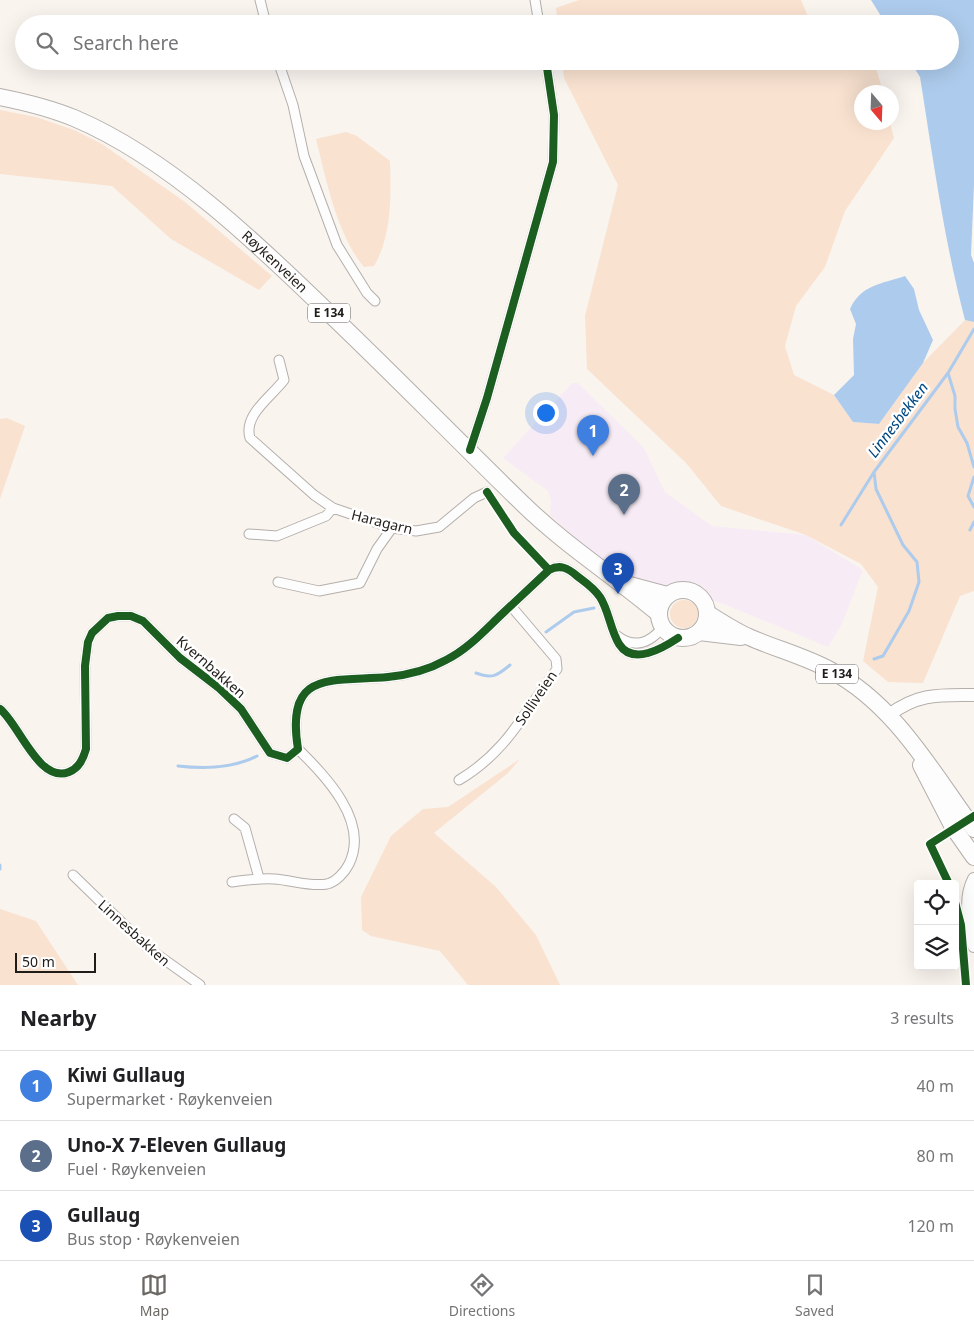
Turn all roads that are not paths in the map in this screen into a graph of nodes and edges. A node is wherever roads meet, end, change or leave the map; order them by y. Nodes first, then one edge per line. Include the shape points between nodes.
1 (260, 0) edge
2 (535, 0) edge
3 (264, 15) edge
4 (538, 15) edge
5 (281, 70) edge
6 (547, 70) edge
7 (0, 97) edge
8 (375, 301) dead end
9 (279, 360) dead end
10 (470, 450) junction
11 (487, 492) dead end
12 (333, 508) junction
13 (392, 528) junction
14 (249, 534) dead end
15 (278, 582) dead end
16 (622, 584) junction
17 (667, 596) junction
18 (511, 606) junction
19 (707, 612) junction
20 (661, 620) junction
21 (699, 632) junction
22 (616, 635) junction
23 (748, 637) junction
24 (678, 638) junction
25 (974, 694) edge
26 (0, 709) edge
27 (889, 715) junction
28 (908, 738) junction
29 (298, 749) junction
30 (459, 780) dead end
31 (234, 820) dead end
32 (974, 829) edge
33 (974, 857) edge
34 (73, 875) dead end
35 (259, 878) junction
36 (974, 879) edge
37 (232, 882) dead end
38 (974, 945) edge
39 (200, 985) edge

1 - 3 street
2 - 4 street
5 - 8 street via 293,105 304,156 334,239 345,261
6 - 10 street via 554,115 553,162
7 - 10 highway, Røykenveien / E 134 via 41,107 92,126 207,202 302,287
9 - 12 street, Haragarn via 284,380 252,417 248,427 250,438
10 - 16 highway, Røykenveien / E 134 via 556,534
11 - 13 street, Haragarn via 474,498 439,526 416,532
12 - 13 street, Haragarn
12 - 14 street via 326,516 277,536
13 - 15 street via 360,583 318,590
16 - 17 highway, Røykenveien / E 134
16 - 20 highway, Røykenveien / E 134
17 - 19 highway, E 134 via 678,590 692,592 702,600
17 - 20 highway via 660,604
18 - 22 street via 549,570 564,567 596,592
18 - 29 street via 465,648 435,665 412,673 326,680 309,689 296,714
18 - 30 street, Solliveien via 556,659 557,669 503,745 487,761
19 - 21 highway
19 - 23 highway, E 134
20 - 22 street via 648,641 636,644
20 - 24 highway, E 134
21 - 23 highway, E 134
21 - 24 highway, E 134
22 - 24 street via 622,647 640,654 659,650
23 - 27 highway, E 134 via 830,670 861,690
25 - 27 street via 924,696
26 - 29 street, Kvernbakken via 48,771 63,774 74,770 83,760 86,749 85,666 88,642 92,633 108,618 131,616 143,621 180,658 241,709 270,753 287,758
27 - 28 highway, E 134
28 - 32 highway, E 134
28 - 33 highway, E 134 via 953,827
29 - 35 street via 332,785 344,804 353,836 350,861 329,884
31 - 35 street via 246,828
34 - 39 street, Linnesbakken via 148,948
35 - 37 street
36 - 38 street via 969,888 968,905

